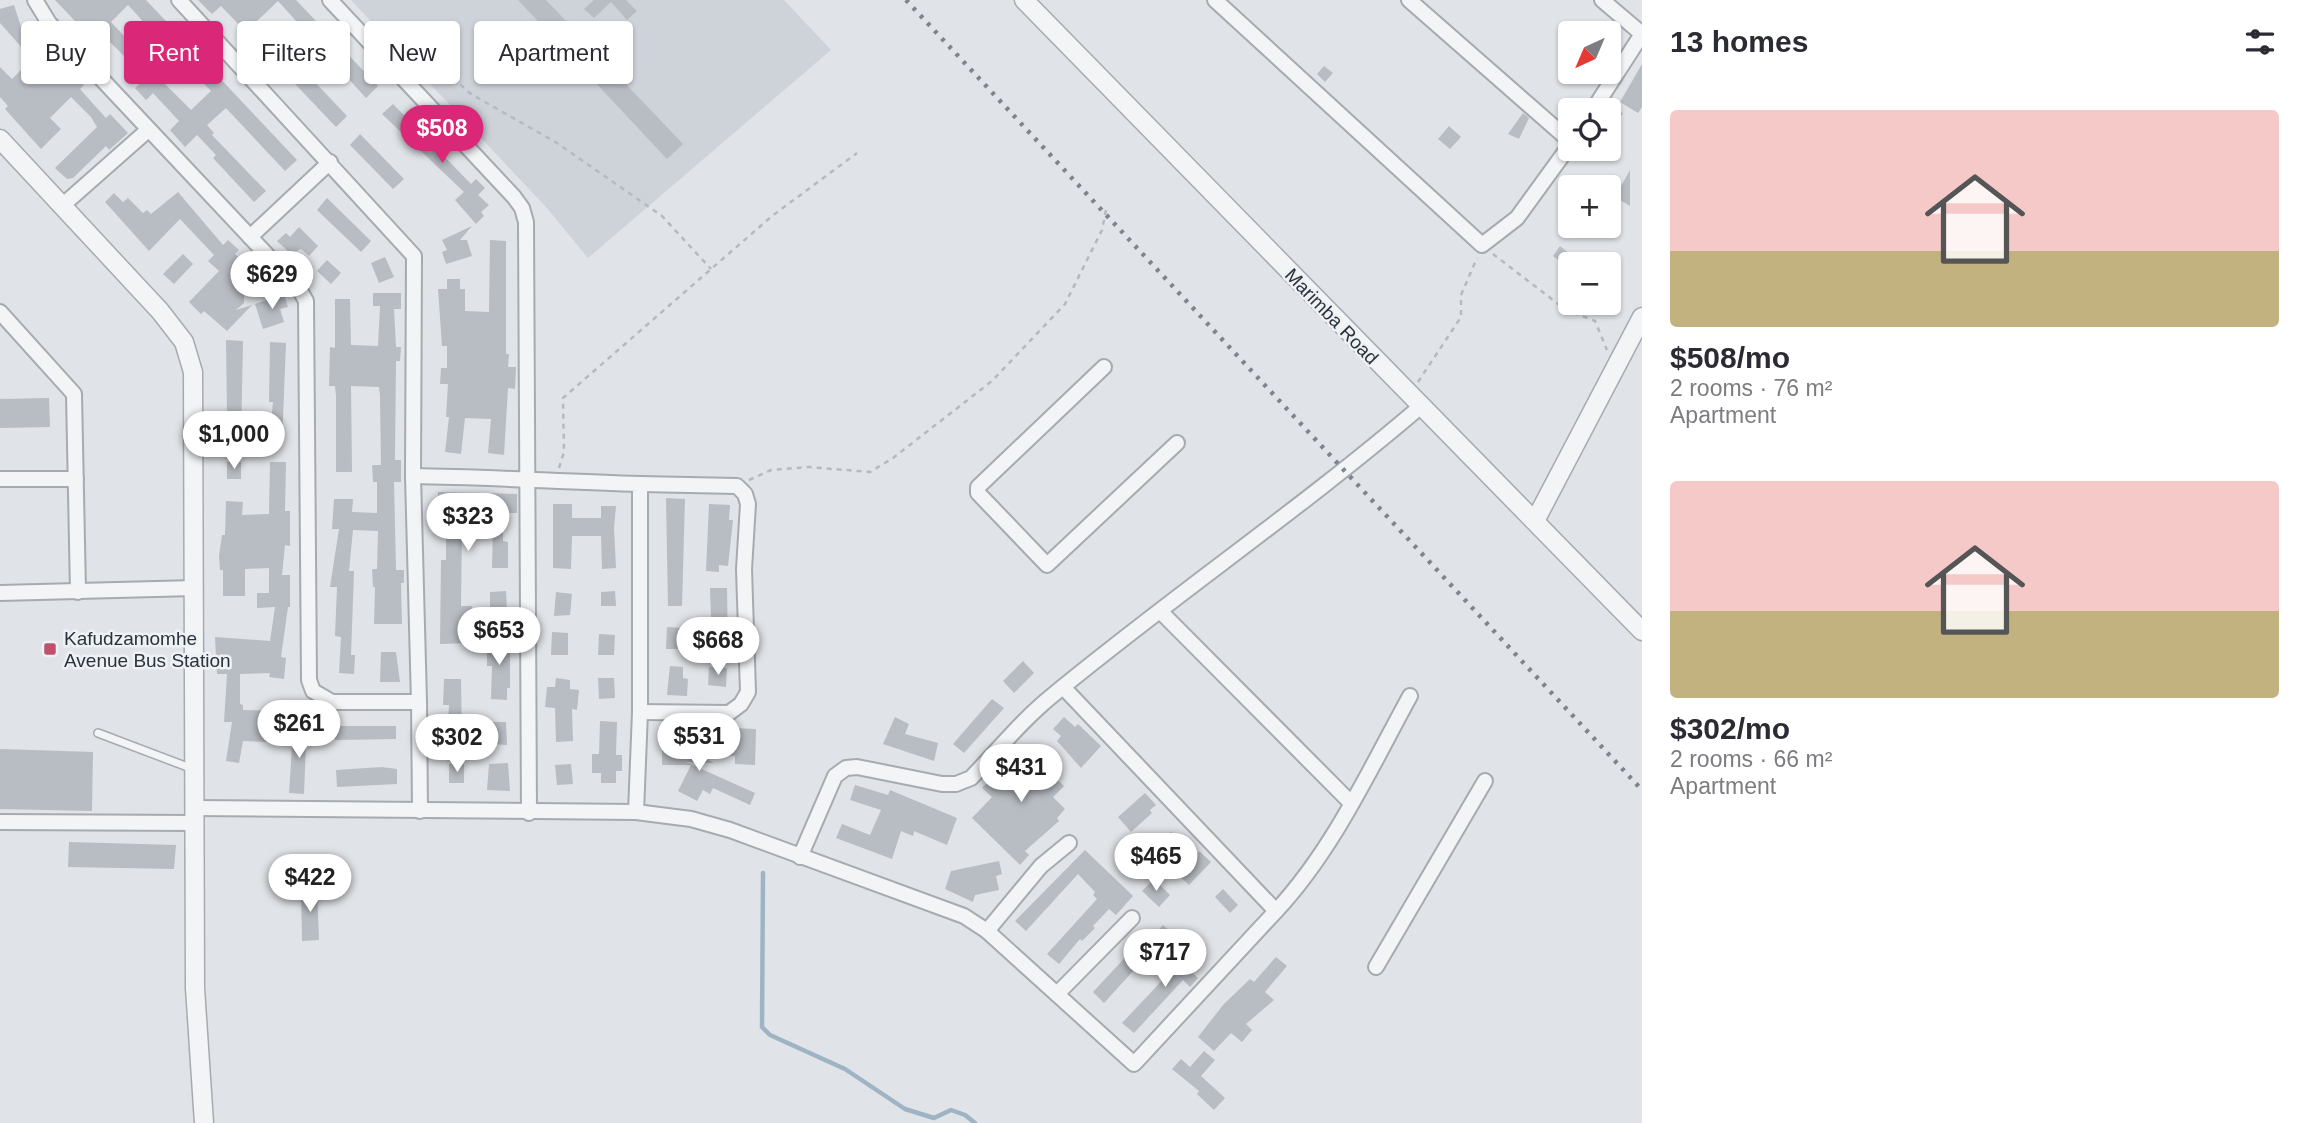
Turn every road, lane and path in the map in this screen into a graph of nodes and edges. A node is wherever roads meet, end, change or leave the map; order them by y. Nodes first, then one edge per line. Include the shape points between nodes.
1 (35, 0) edge
2 (179, 0) edge
3 (330, 0) edge
4 (1024, 0) edge
5 (1215, 0) edge
6 (1409, 0) edge
7 (1602, 0) edge
8 (1642, 34) edge
9 (364, 37) edge
10 (408, 84) edge
11 (460, 84) edge
12 (1600, 98) edge
13 (148, 130) junction
14 (1558, 132) edge
15 (0, 139) edge
16 (857, 153) dead end
17 (1558, 160) edge
18 (330, 162) junction
19 (62, 205) junction
20 (1106, 210) dead end
21 (250, 237) junction
22 (1482, 245) junction
23 (711, 269) junction
24 (0, 312) edge
25 (1642, 317) edge
26 (1104, 367) dead end
27 (1613, 373) junction
28 (1415, 401) junction
29 (1177, 443) dead end
30 (413, 476) junction
31 (529, 477) junction
32 (76, 479) junction
33 (0, 480) edge
34 (555, 482) junction
35 (640, 484) junction
36 (737, 486) junction
37 (1536, 519) junction
38 (195, 589) junction
39 (78, 592) junction
40 (0, 593) edge
41 (1161, 612) junction
42 (1642, 631) edge
43 (1063, 687) junction
44 (1410, 696) dead end
45 (419, 702) junction
46 (640, 712) junction
47 (98, 733) dead end
48 (194, 769) junction
49 (1485, 781) dead end
50 (1351, 803) junction
51 (420, 811) junction
52 (636, 812) junction
53 (530, 813) junction
54 (194, 816) junction
55 (0, 822) edge
56 (1069, 843) dead end
57 (800, 857) junction
58 (1276, 911) junction
59 (1132, 918) dead end
60 (987, 931) junction
61 (1376, 967) dead end
62 (1057, 995) junction
63 (204, 1123) edge

1 - 13 street via 49,23
2 - 18 street
3 - 9 street
4 - 28 street, Marimba Road
5 - 22 street
6 - 14 street
7 - 8 street
8 - 12 street
10 - 31 street via 522,208 526,222
11 - 23 path via 662,216
13 - 19 street
13 - 21 street
15 - 19 street
16 - 23 path via 772,216
17 - 22 street via 1517,218
18 - 21 street
18 - 30 street via 414,256
19 - 38 street via 184,342 194,372
20 - 36 path via 1102,230 1065,304 992,382 893,458 870,472 808,467 771,470
21 - 45 street via 306,301 309,680 313,691 332,702
22 - 27 path via 1566,310 1595,321
22 - 28 path via 1461,295 1461,317
23 - 34 path via 564,398 564,452
24 - 32 street via 74,394
25 - 27 street
26 - 29 street via 978,487 978,493 1047,565
27 - 37 street
28 - 37 street, Marimba Road
28 - 41 street via 1345,471
30 - 31 street
30 - 45 street
31 - 34 street
31 - 53 street
32 - 33 street
32 - 39 street
34 - 35 street
35 - 36 street
35 - 46 street
36 - 46 street via 748,503 744,569 748,692 729,713
37 - 42 street, Marimba Road
38 - 39 street
38 - 48 street
39 - 40 street
41 - 43 street
41 - 50 street
43 - 57 street via 971,778 956,784 846,768 835,776
43 - 58 street
44 - 50 street
45 - 51 street
46 - 52 street
47 - 48 lane
48 - 54 street
49 - 61 street
50 - 58 street via 1295,891
51 - 53 street
51 - 54 street
52 - 53 street
52 - 57 street via 691,819
54 - 55 street
54 - 63 street via 195,988
56 - 60 street via 1041,866
57 - 60 street via 964,916
58 - 62 street via 1134,1064
59 - 62 street
60 - 62 street

